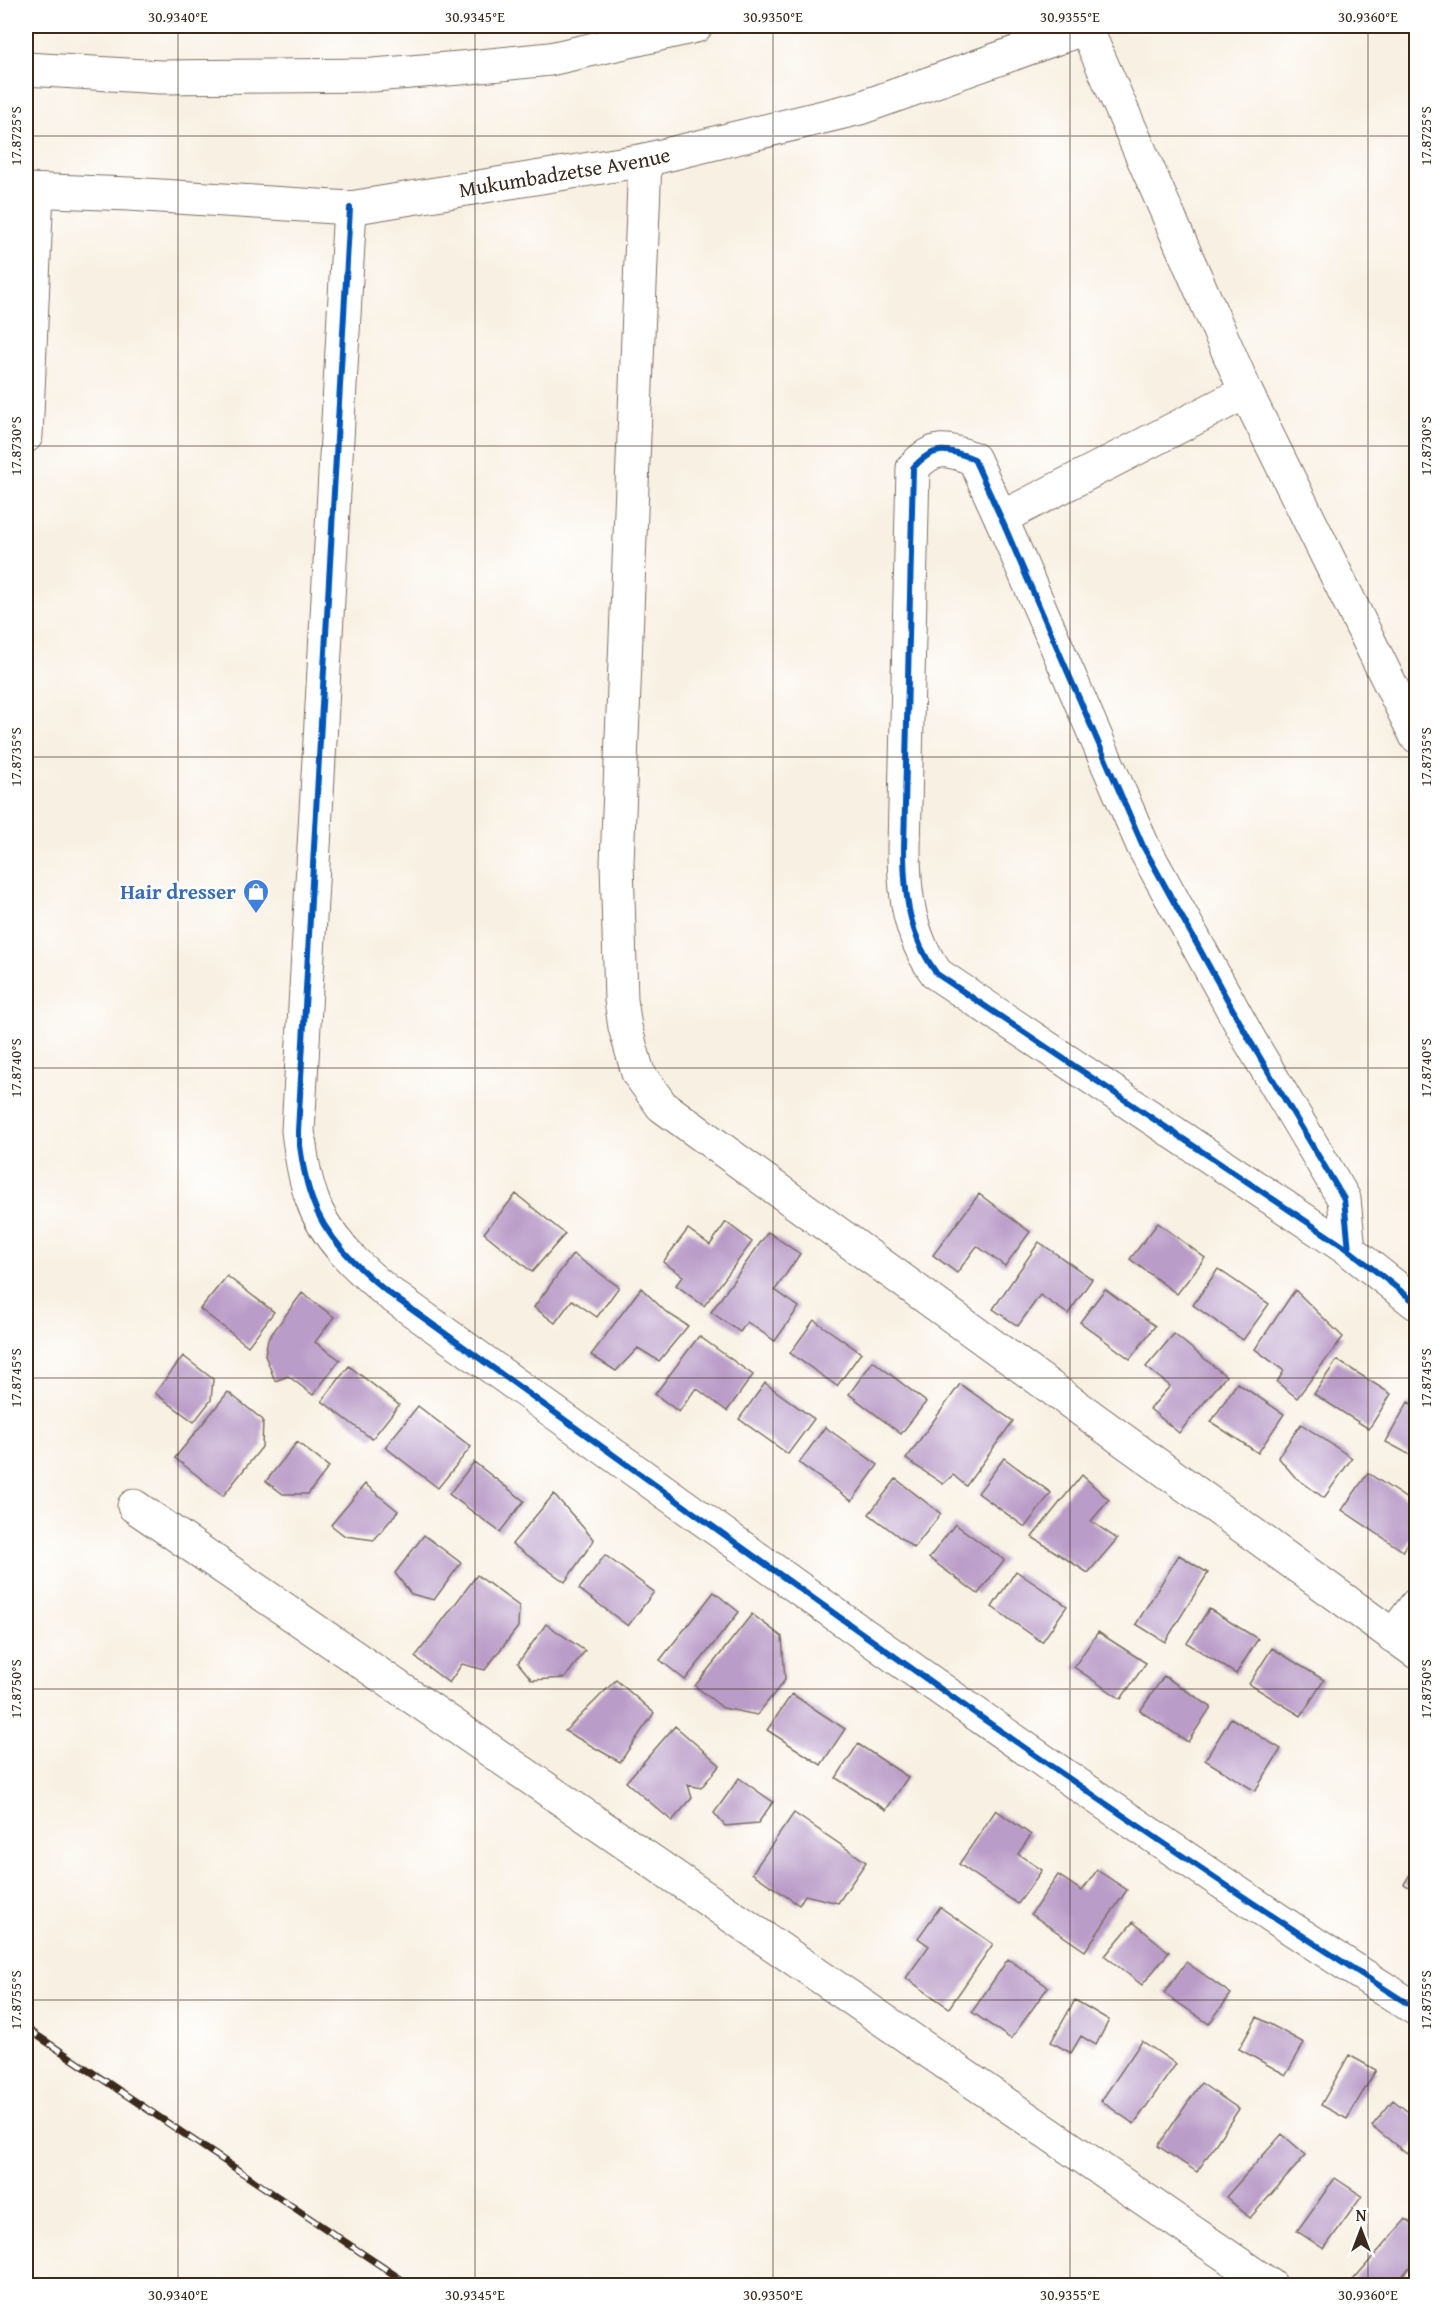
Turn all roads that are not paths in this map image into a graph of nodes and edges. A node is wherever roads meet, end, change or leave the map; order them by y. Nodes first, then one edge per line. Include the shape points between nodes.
1 (696, 26) edge
2 (1087, 26) edge
3 (26, 69) edge
4 (645, 160) junction
5 (31, 191) edge
6 (350, 208) junction
7 (1246, 392) junction
8 (26, 436) edge
9 (1001, 518) junction
10 (1416, 736) edge
11 (1349, 1250) junction
12 (1416, 1303) edge
13 (134, 1506) dead end
14 (1416, 1605) edge
15 (1405, 1644) edge
16 (1416, 2009) edge
17 (1271, 2286) edge

1 - 3 street via 550,58 373,75 161,76
2 - 4 street, Mukumbadzetse Avenue via 860,108
2 - 7 street
4 - 6 street, Mukumbadzetse Avenue
4 - 15 street via 617,862 621,1000 638,1072 662,1106
5 - 6 street, Mukumbadzetse Avenue
5 - 8 street
6 - 16 street via 298,1131 312,1201 327,1228 366,1274 464,1347 1020,1745
7 - 9 street
7 - 10 street
9 - 11 street via 1143,846 1249,1039 1344,1199
9 - 11 street via 974,459 944,450 933,452 913,468 904,874 906,904 926,959 937,974
11 - 12 street
13 - 17 street
14 - 15 street

